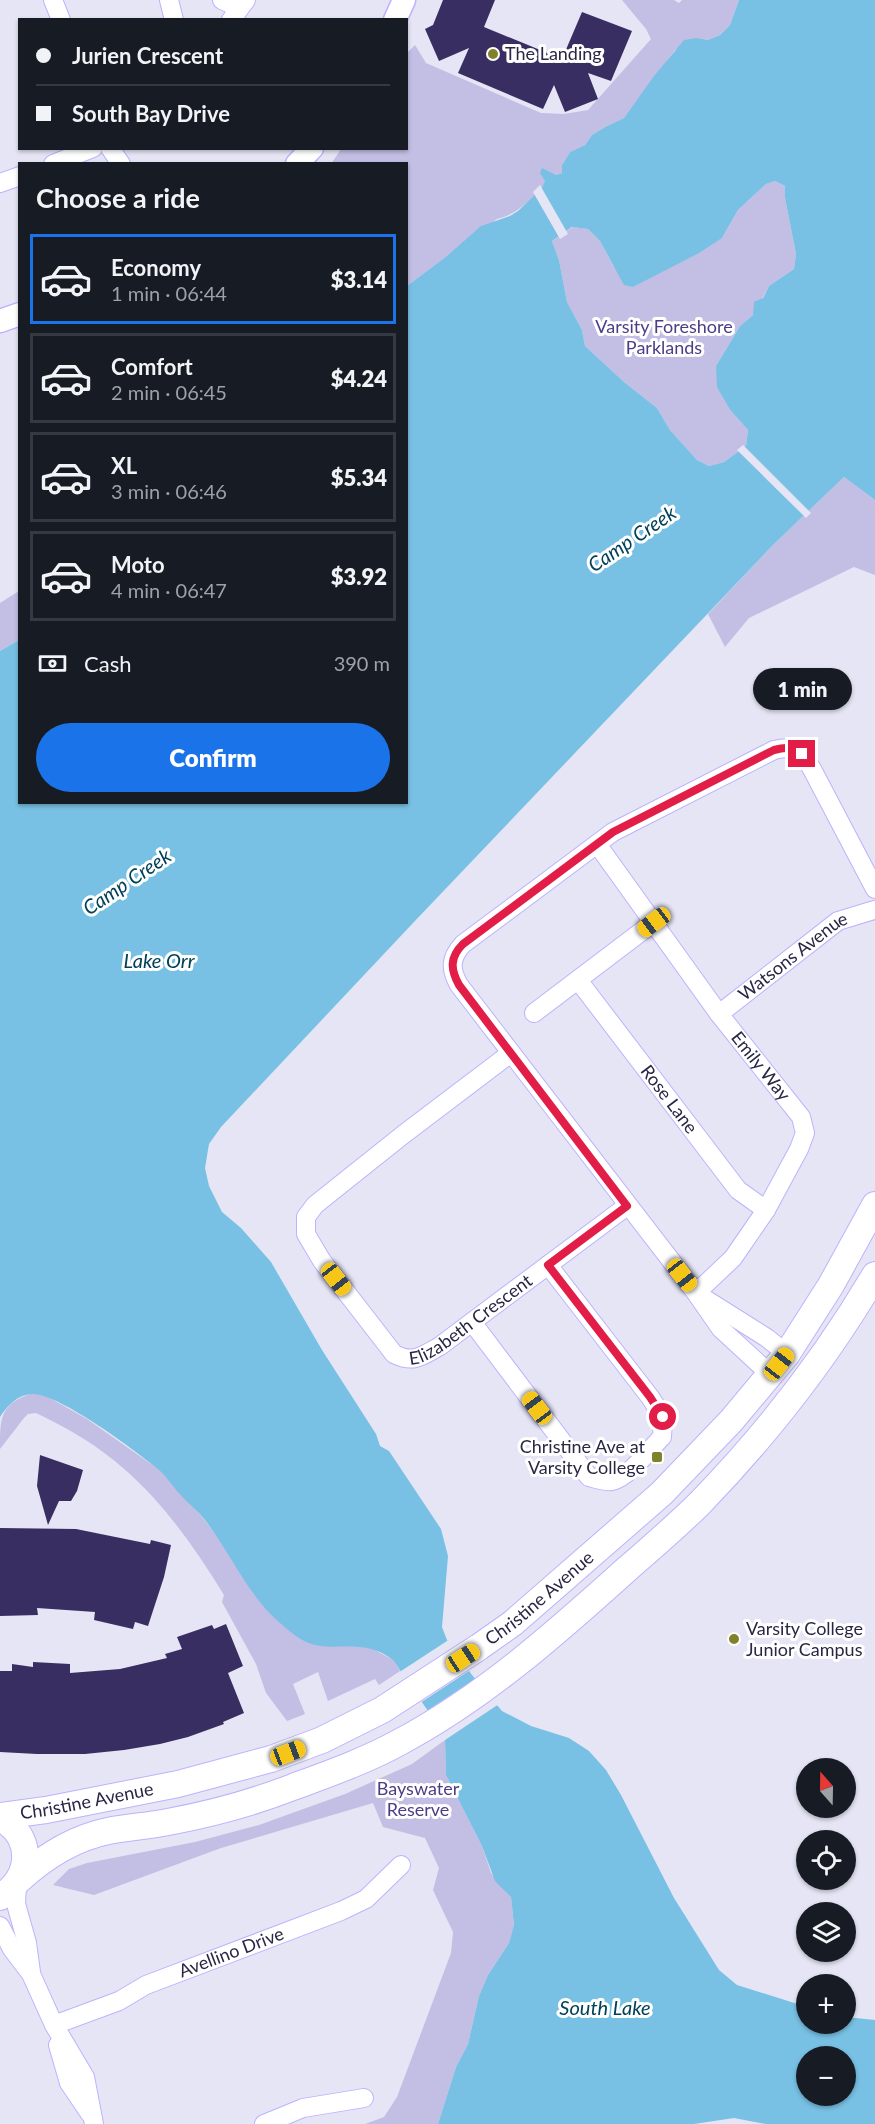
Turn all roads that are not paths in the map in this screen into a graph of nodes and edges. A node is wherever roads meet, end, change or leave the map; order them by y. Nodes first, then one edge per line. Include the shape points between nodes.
1 (53, 0) edge
2 (169, 0) edge
3 (222, 0) edge
4 (389, 0) edge
5 (404, 0) edge
6 (239, 9) edge
7 (60, 18) edge
8 (174, 18) edge
9 (383, 18) edge
10 (396, 18) edge
11 (88, 150) edge
12 (298, 150) edge
13 (310, 150) edge
14 (58, 162) edge
15 (288, 162) edge
16 (299, 162) edge
17 (18, 177) edge
18 (0, 183) edge
19 (18, 315) edge
20 (0, 321) edge
21 (18, 325) edge
22 (0, 331) edge
23 (597, 844) junction
24 (874, 888) edge
25 (875, 912) edge
26 (654, 922) junction
27 (578, 980) junction
28 (534, 1013) dead end
29 (719, 1014) junction
30 (511, 1053) junction
31 (875, 1205) edge
32 (627, 1206) junction
33 (766, 1210) junction
34 (548, 1265) junction
35 (875, 1275) edge
36 (696, 1293) junction
37 (472, 1322) junction
38 (787, 1354) junction
39 (771, 1375) junction
40 (803, 1383) junction
41 (0, 1817) edge
42 (401, 1865) dead end
43 (12, 1887) edge
44 (0, 1926) edge
45 (31, 1974) junction
46 (54, 2025) junction
47 (364, 2098) dead end
48 (93, 2120) edge
49 (264, 2124) edge

1 - 7 street
2 - 8 street
3 - 6 street
4 - 9 street
5 - 10 street
11 - 14 street
12 - 15 street
13 - 16 street
17 - 18 street
19 - 20 street
21 - 22 street
23 - 24 street via 613,832 764,755 788,747 802,754 813,771
23 - 26 street, Emily Way
23 - 30 street via 456,952 452,968 456,980
24 - 25 street
25 - 29 street, Watsons Avenue via 838,921
26 - 27 street
26 - 29 street, Emily Way
27 - 28 street
27 - 33 street, Rose Lane via 738,1190
29 - 33 street, Emily Way via 801,1117 805,1133
30 - 32 street
30 - 37 street, Elizabeth Crescent via 315,1205 306,1217 306,1234 322,1261 394,1354 415,1359
31 - 38 main road, Christine Avenue
32 - 34 street, Elizabeth Crescent
32 - 36 street
33 - 36 street, Emily Way via 733,1258
34 - 37 street, Elizabeth Crescent
34 - 37 street via 663,1417 662,1437 627,1473 614,1481 589,1476
35 - 40 main road, Christine Avenue
36 - 38 street
36 - 39 street via 721,1329
38 - 39 main road, Christine Avenue
38 - 40 main road
39 - 40 main road
39 - 41 main road, Christine Avenue via 662,1493 513,1623 382,1710 322,1740 241,1769
40 - 43 main road, Christine Avenue via 760,1438 681,1521 499,1678 419,1731 356,1762 254,1802 80,1839 33,1866
41 - 43 main road, Christine Avenue via 17,1831 26,1855 24,1868
42 - 46 street, Avellino Drive via 366,1899 341,1911 146,1985 119,2001
43 - 45 street
44 - 45 street
45 - 46 street
46 - 48 street via 69,2083
47 - 49 street via 303,2108

